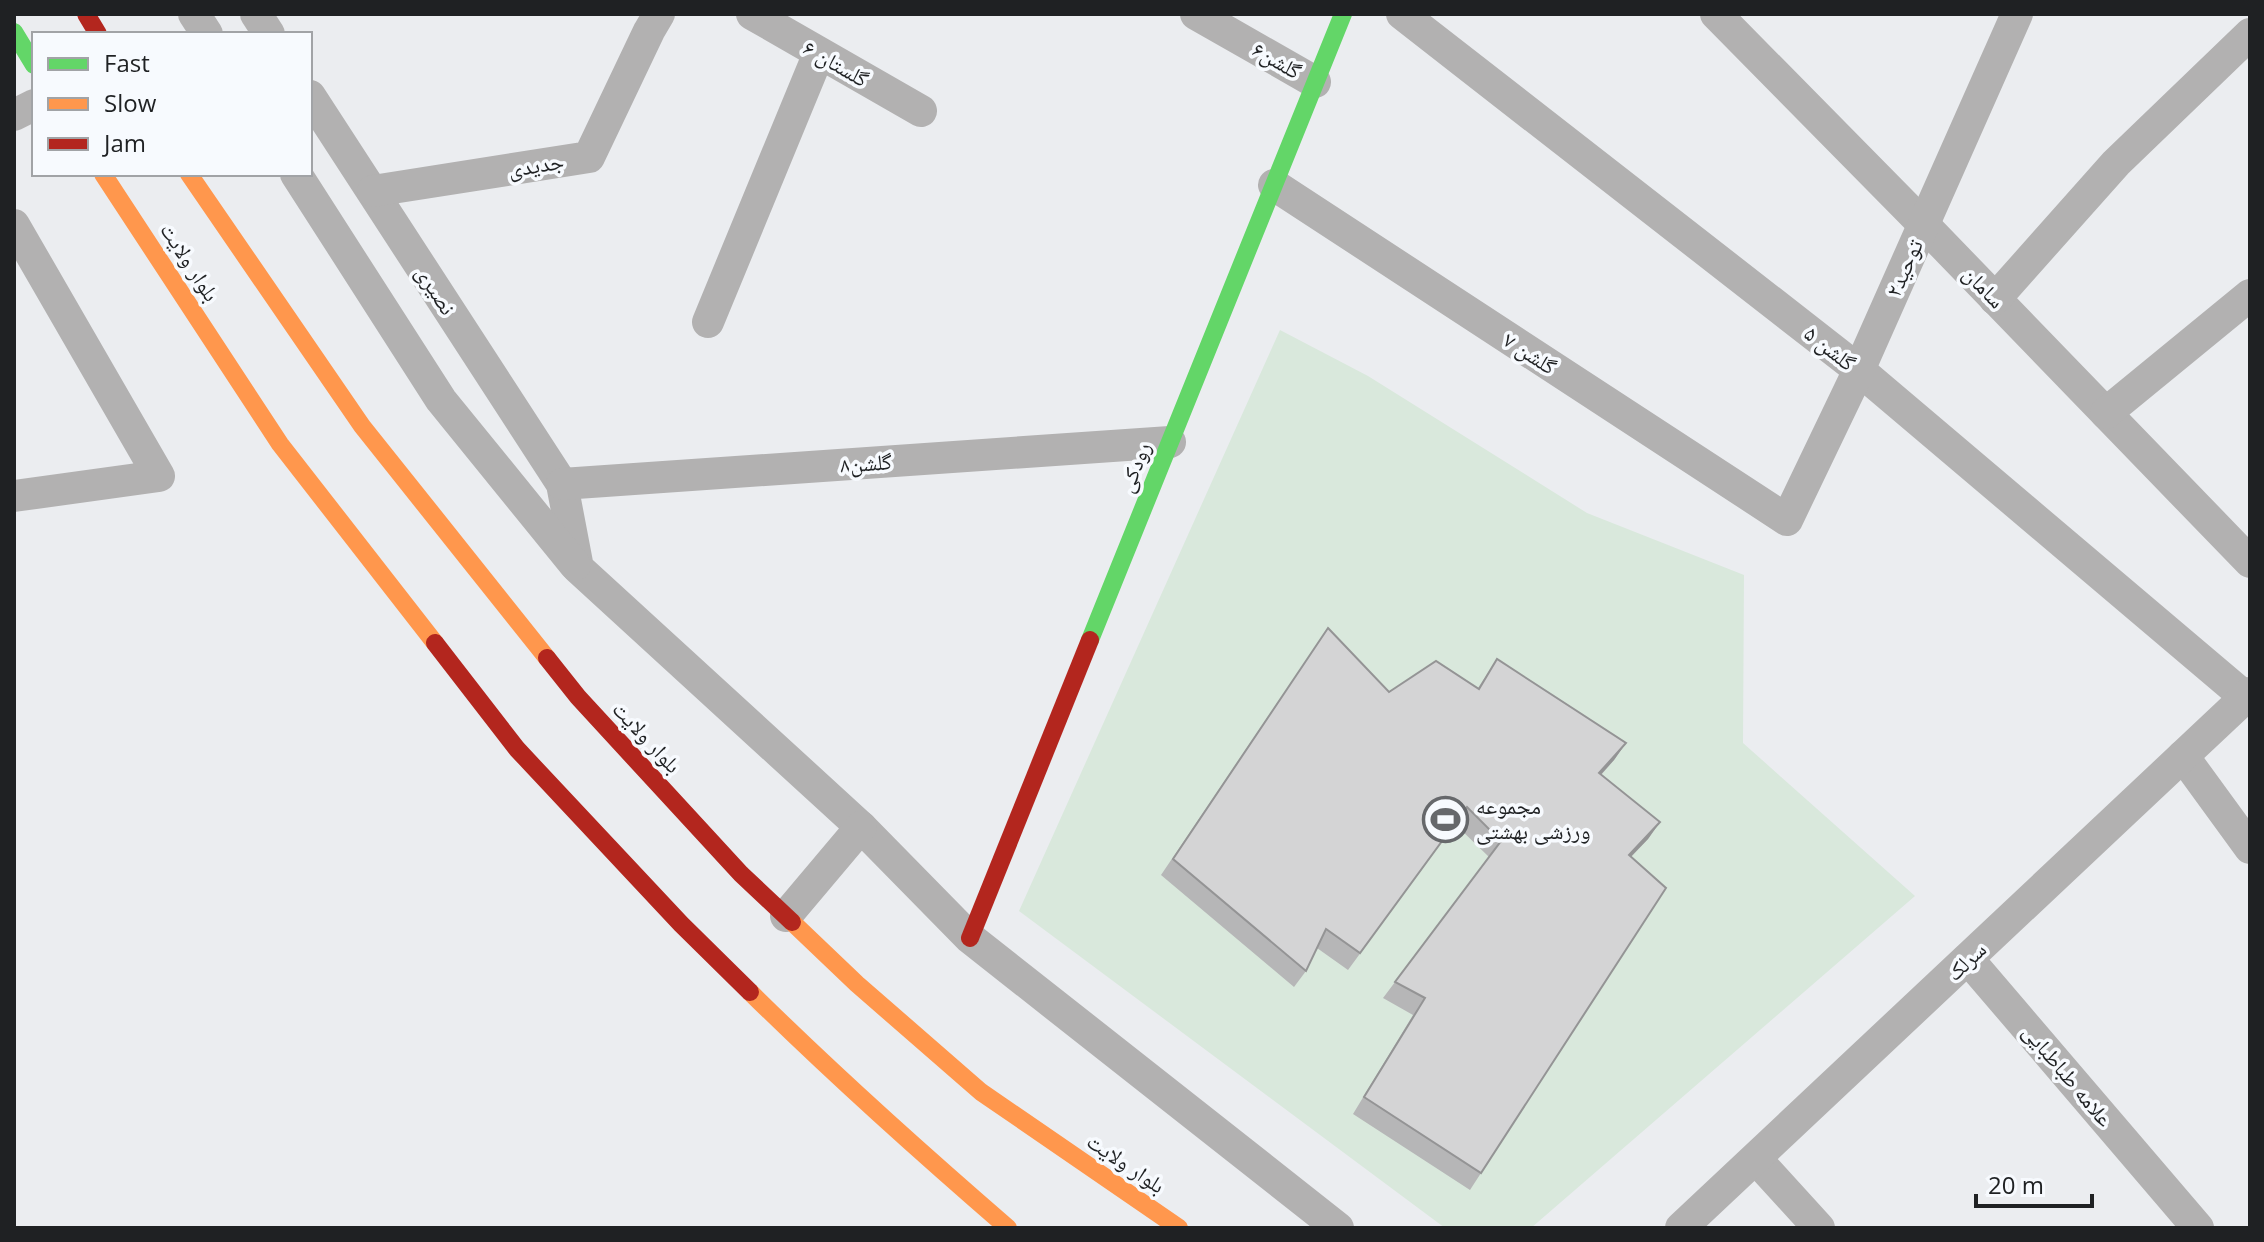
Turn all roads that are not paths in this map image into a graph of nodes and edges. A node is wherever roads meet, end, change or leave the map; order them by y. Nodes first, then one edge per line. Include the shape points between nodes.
1 (86, 14) edge
2 (194, 14) edge
3 (256, 14) edge
4 (752, 14) edge
5 (1196, 14) edge
6 (1343, 14) edge
7 (1402, 14) edge
8 (1716, 14) edge
9 (2017, 14) edge
10 (644, 20) edge
11 (14, 32) edge
12 (97, 32) edge
13 (206, 32) edge
14 (268, 32) edge
15 (2250, 34) edge
16 (819, 53) junction
17 (32, 62) edge
18 (1315, 82) junction
19 (312, 99) edge
20 (32, 106) edge
21 (921, 111) dead end
22 (14, 115) edge
23 (104, 176) edge
24 (190, 176) edge
25 (297, 176) edge
26 (1274, 185) junction
27 (373, 191) junction
28 (14, 225) edge
29 (1924, 225) junction
30 (2250, 295) edge
31 (1995, 299) junction
32 (708, 322) dead end
33 (1859, 370) junction
34 (2106, 413) junction
35 (1170, 442) junction
36 (562, 484) junction
37 (14, 496) edge
38 (1787, 520) joint
39 (2250, 562) edge
40 (578, 568) junction
41 (2248, 695) edge
42 (2183, 756) junction
43 (861, 827) junction
44 (2250, 848) edge
45 (786, 916) junction
46 (970, 938) junction
47 (1968, 959) junction
48 (1756, 1159) junction
49 (1004, 1227) edge
50 (1179, 1228) edge
51 (1338, 1228) edge
52 (1681, 1228) edge
53 (1819, 1228) edge
54 (2198, 1228) edge

1 - 12 main road
2 - 13 street
3 - 14 street
4 - 16 street, گلستان ۶
5 - 18 street, گلشن۶
6 - 18 main road, رودکی
7 - 33 street, گلشن ۵
8 - 29 street, سامان
9 - 29 street, توحید۲
10 - 27 street, جدیدی via 589,157
11 - 17 main road
15 - 31 street via 2116,163
16 - 21 street, گلستان ۶
16 - 32 street
18 - 26 main road, رودکی
19 - 27 street, نصیری
20 - 22 street
23 - 49 main road, بلوار ولایت via 280,444 517,749 681,924 804,1045
24 - 45 main road, بلوار ولایت via 362,426 578,697
25 - 40 street via 441,400
26 - 35 main road, رودکی
26 - 38 street, گلشن ۷
27 - 36 street, نصیری
28 - 37 street via 159,476
29 - 31 street, سامان
29 - 33 street, توحید۲
30 - 34 street
31 - 34 street, سامان
33 - 38 street, توحید۲
33 - 41 street, گلشن ۵
34 - 39 street, سامان
35 - 36 street, گلشن۸
35 - 46 main road, رودکی
36 - 40 street
40 - 43 street
41 - 42 street, سرلک
42 - 44 street
42 - 47 street, سرلک
43 - 45 street
43 - 46 street
45 - 50 main road, بلوار ولایت via 981,1092
46 - 51 street
47 - 48 street, سرلک
47 - 54 street, علامه طباطبایی
48 - 52 street, سرلک
48 - 53 street

